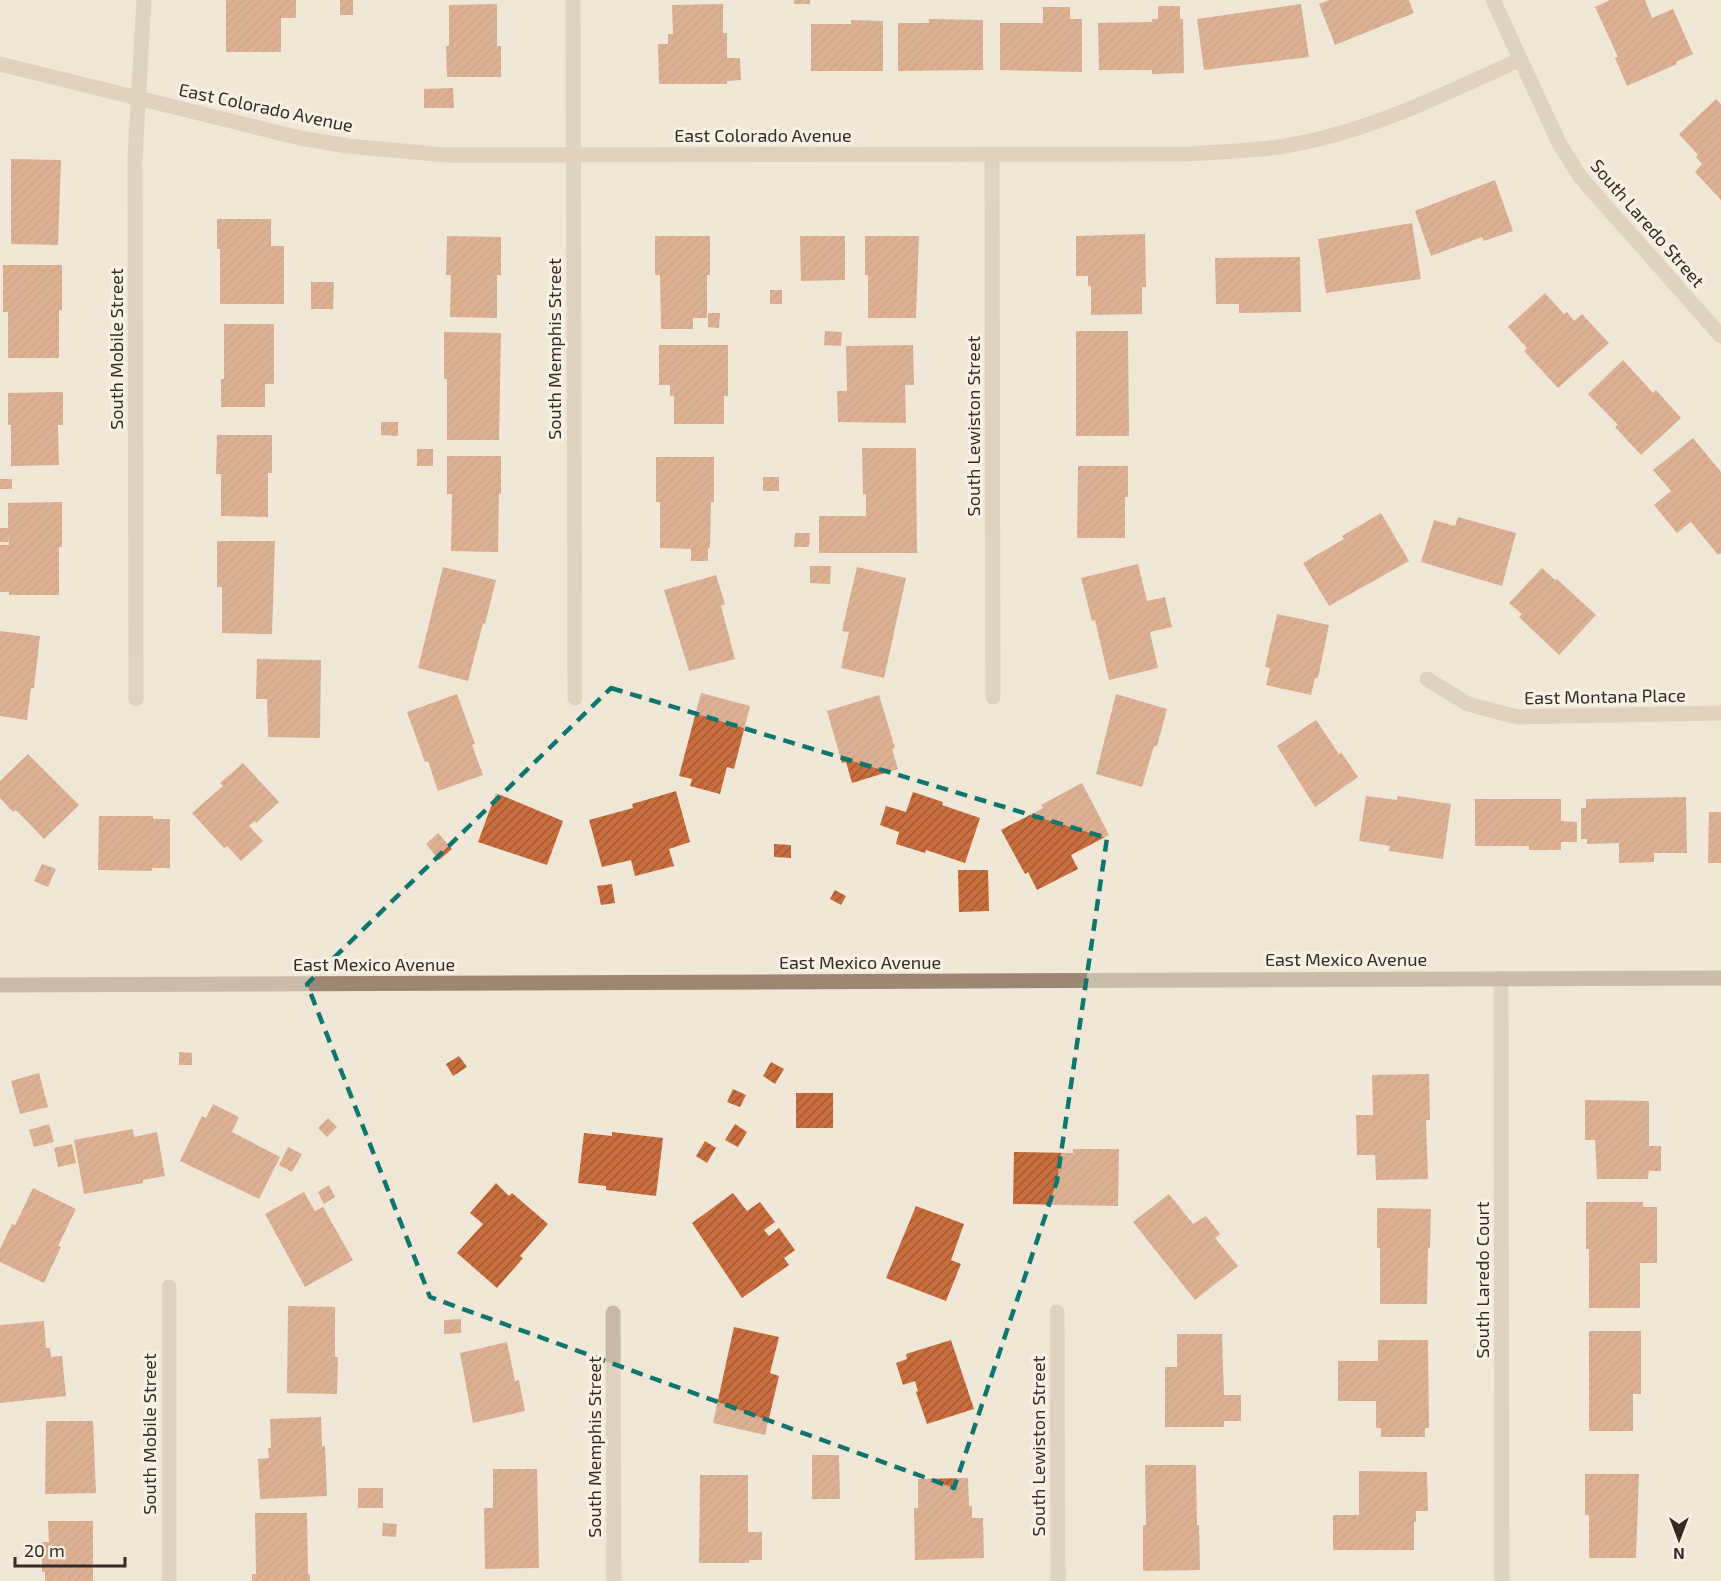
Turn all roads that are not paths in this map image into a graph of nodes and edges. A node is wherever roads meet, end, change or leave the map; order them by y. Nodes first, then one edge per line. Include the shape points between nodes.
1 (144, 0) edge
2 (573, 0) edge
3 (1493, 0) edge
4 (1519, 60) junction
5 (0, 64) edge
6 (139, 99) junction
7 (992, 154) junction
8 (573, 155) junction
9 (1721, 336) edge
10 (1427, 679) dead end
11 (993, 697) dead end
12 (575, 698) dead end
13 (136, 699) dead end
14 (1721, 713) edge
15 (1501, 978) junction
16 (1721, 978) edge
17 (0, 985) edge
18 (168, 1287) dead end
19 (1058, 1312) dead end
20 (613, 1313) dead end
21 (169, 1581) edge
22 (614, 1581) edge
23 (1058, 1581) edge
24 (1502, 1581) edge

1 - 6 street, South Mobile Street
2 - 8 street, South Memphis Street
3 - 4 street, South Laredo Street
4 - 7 street, East Colorado Avenue via 1398,114 1279,147 1187,154
4 - 9 street, South Laredo Street via 1559,143 1581,178
5 - 6 street, East Colorado Avenue
6 - 8 street, East Colorado Avenue via 348,146 446,155
6 - 13 street, South Mobile Street via 135,158
7 - 8 street, East Colorado Avenue
7 - 11 street, South Lewiston Street
8 - 12 street, South Memphis Street
10 - 14 street, East Montana Place via 1468,704 1517,717
15 - 16 street, East Mexico Avenue
15 - 17 street, East Mexico Avenue
15 - 24 street, South Laredo Court
18 - 21 street, South Mobile Street
19 - 23 street, South Lewiston Street
20 - 22 street, South Memphis Street

